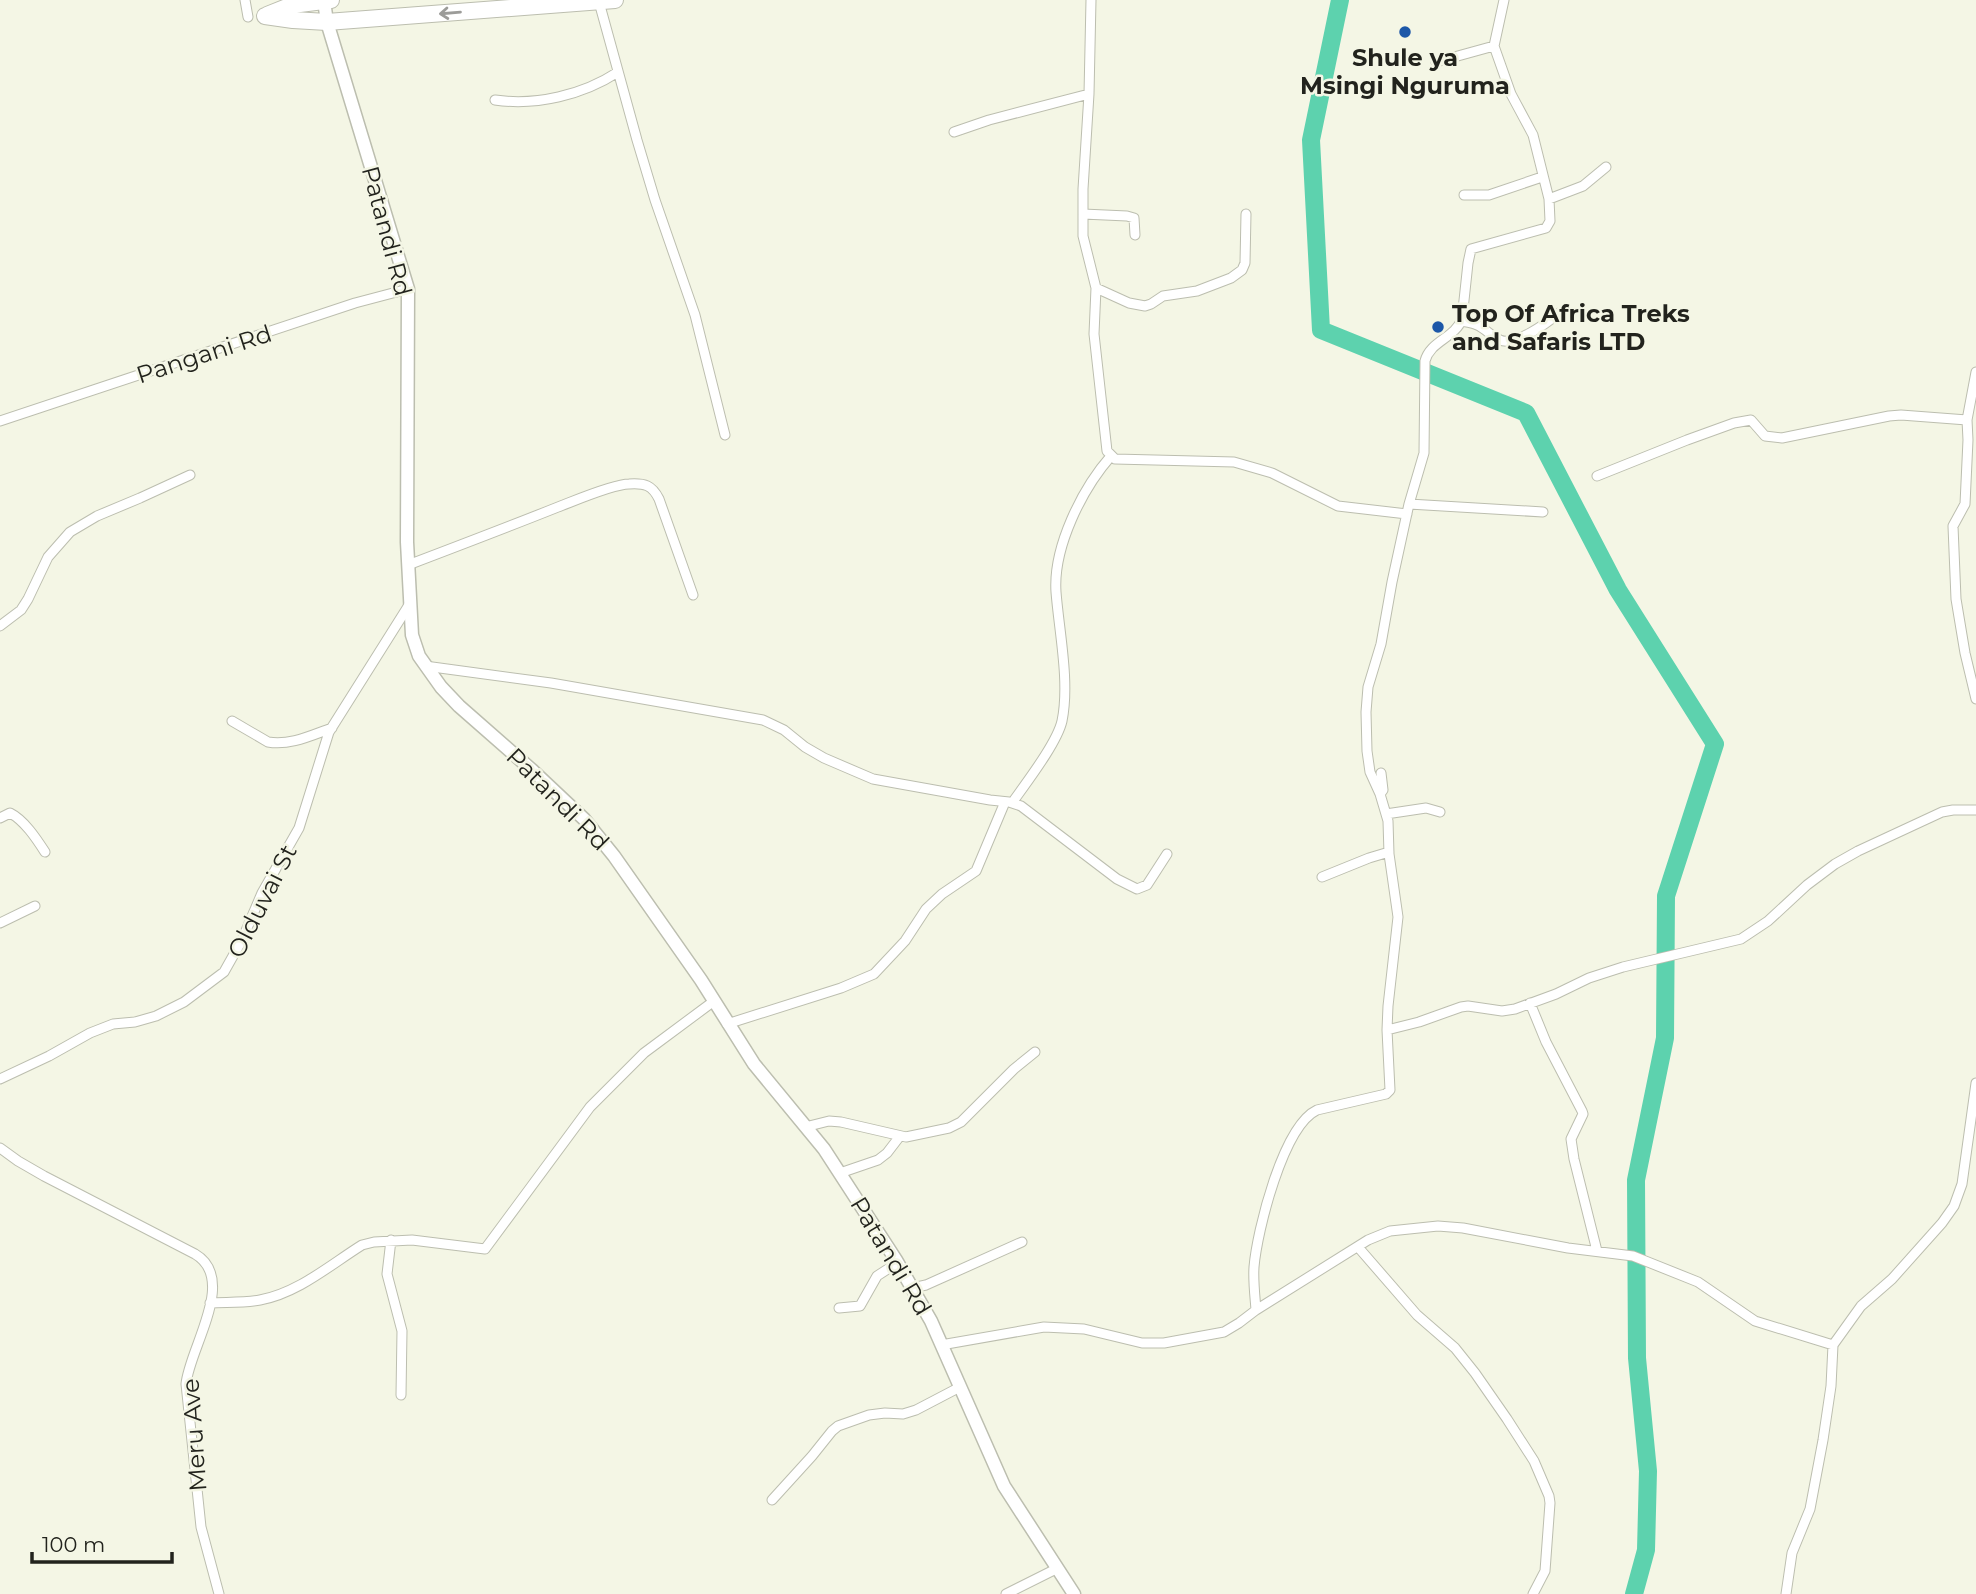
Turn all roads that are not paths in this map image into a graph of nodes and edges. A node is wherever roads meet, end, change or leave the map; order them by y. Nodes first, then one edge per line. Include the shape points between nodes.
1 (245, 0) edge
2 (331, 0) edge
3 (615, 0) edge
4 (1091, 0) edge
5 (1504, 0) edge
6 (324, 1) edge
7 (599, 2) edge
8 (248, 17) dead end
9 (327, 22) junction
10 (1494, 46) junction
11 (1436, 62) dead end
12 (618, 72) junction
13 (1089, 94) junction
14 (495, 100) dead end
15 (954, 132) dead end
16 (1606, 167) dead end
17 (1542, 177) junction
18 (1464, 195) dead end
19 (1549, 199) junction
20 (1083, 214) junction
21 (1246, 214) dead end
22 (1135, 235) dead end
23 (1096, 288) junction
24 (408, 289) junction
25 (1559, 313) dead end
26 (1461, 321) junction
27 (1976, 372) edge
28 (1967, 420) junction
29 (0, 421) edge
30 (725, 435) dead end
31 (1111, 456) junction
32 (190, 475) dead end
33 (1597, 476) dead end
34 (1408, 509) junction
35 (1543, 512) dead end
36 (408, 565) junction
37 (692, 595) dead end
38 (409, 605) junction
39 (0, 625) edge
40 (424, 666) junction
41 (1976, 699) edge
42 (232, 720) dead end
43 (332, 728) junction
44 (1381, 773) dead end
45 (1380, 794) junction
46 (1009, 802) junction
47 (1976, 810) edge
48 (1440, 813) dead end
49 (1386, 814) junction
50 (0, 818) edge
51 (44, 852) dead end
52 (1389, 852) junction
53 (1167, 854) dead end
54 (1322, 877) dead end
55 (35, 906) dead end
56 (0, 923) edge
57 (714, 1001) junction
58 (1530, 1003) junction
59 (727, 1024) junction
60 (1388, 1030) junction
61 (1035, 1052) dead end
62 (0, 1079) edge
63 (1976, 1083) edge
64 (805, 1127) junction
65 (900, 1136) junction
66 (0, 1148) edge
67 (839, 1173) junction
68 (391, 1240) junction
69 (1022, 1242) dead end
70 (1358, 1247) junction
71 (1597, 1251) junction
72 (897, 1263) junction
73 (912, 1289) junction
74 (210, 1303) junction
75 (839, 1308) dead end
76 (1256, 1310) junction
77 (941, 1345) junction
78 (1833, 1345) junction
79 (960, 1387) junction
80 (401, 1395) dead end
81 (772, 1500) dead end
82 (1056, 1569) junction
83 (219, 1594) edge
84 (1006, 1594) edge
85 (1074, 1594) edge
86 (1533, 1594) edge
87 (1786, 1594) edge

1 - 8 street
2 - 6 highway
3 - 7 highway
4 - 13 street
5 - 10 street
6 - 9 street, Patandi Rd
6 - 9 highway via 292,5 265,16
7 -> 9 highway
7 - 12 street
9 - 24 street, Patandi Rd
10 - 11 street
10 - 17 street via 1511,94 1533,135
12 - 14 street via 591,87 552,98
12 - 30 street via 695,315
13 - 15 street
13 - 20 street
16 - 19 street via 1583,186
17 - 18 street via 1489,195
17 - 19 street
19 - 26 street via 1546,228 1471,249
20 - 22 street via 1134,218
20 - 23 street via 1083,236
21 - 23 street via 1245,263 1231,278 1197,291 1163,296 1145,306
23 - 31 street via 1094,334
24 - 29 street, Pangani Rd
24 - 36 street, Patandi Rd
25 - 26 street via 1507,342
26 - 34 street via 1424,361 1424,453
27 - 28 street
28 - 33 street via 1889,416 1782,438 1765,436 1751,421 1734,423
28 - 41 street via 1965,504 1953,532 1956,599
31 - 34 street via 1234,462 1272,473 1338,506
31 - 46 street via 1072,519 1056,578 1064,689 1061,723 1045,754
32 - 39 street via 70,532 48,557 21,610
34 - 35 street
34 - 45 street via 1368,687 1367,751
36 - 37 street via 574,501 625,484 639,484 654,489 659,499
36 - 38 street, Patandi Rd
38 - 40 street, Patandi Rd via 412,635
38 - 43 street, Olduvai St
40 - 46 street via 763,720 824,758 873,779
40 - 57 street, Patandi Rd via 459,706 584,819
42 - 43 street via 275,743
43 - 62 street, Olduvai St via 299,828 224,972 156,1016 102,1028
44 - 45 street
45 - 49 street
46 - 53 street via 1137,889 1147,884
46 - 59 street via 976,870 926,909 905,941 874,974
47 - 58 street via 1942,813 1858,850 1741,939 1623,967
48 - 49 street via 1426,808
49 - 52 street
50 - 51 street via 10,813 15,816
52 - 54 street
52 - 60 street via 1398,917
55 - 56 street
57 - 59 street, Patandi Rd
57 - 68 street via 644,1053 590,1107 485,1250
58 - 60 street via 1502,1011 1461,1007
58 - 71 street via 1582,1111 1572,1135 1573,1149
59 - 64 street, Patandi Rd
60 - 76 street via 1389,1092 1312,1113 1285,1151 1255,1258
61 - 65 street via 961,1122 914,1137
63 - 78 street via 1962,1184 1954,1206 1892,1279 1861,1306
64 - 65 street via 841,1122
64 - 67 street, Patandi Rd
65 - 67 street via 878,1160
66 - 74 street, Meru Ave via 203,1259 212,1273
67 - 72 street, Patandi Rd
68 - 74 street via 362,1245 274,1296
68 - 80 street via 387,1275 402,1331
69 - 73 street
70 - 71 street via 1390,1231 1438,1226
70 - 76 street
70 - 86 street via 1416,1315 1455,1348 1534,1461 1550,1503 1545,1571
71 - 78 street via 1645,1260 1698,1282 1755,1321
72 - 73 street, Patandi Rd
72 - 75 street via 877,1276 860,1306
73 - 77 street, Patandi Rd
74 - 83 street, Meru Ave via 186,1384 201,1527
76 - 77 street via 1224,1332 1164,1343 1044,1327
77 - 79 street, Patandi Rd
78 - 87 street via 1831,1386 1810,1509 1792,1553
79 - 81 street via 916,1410 869,1415 838,1426
79 - 82 street, Patandi Rd via 1004,1486
82 - 84 street
82 - 85 street, Patandi Rd

